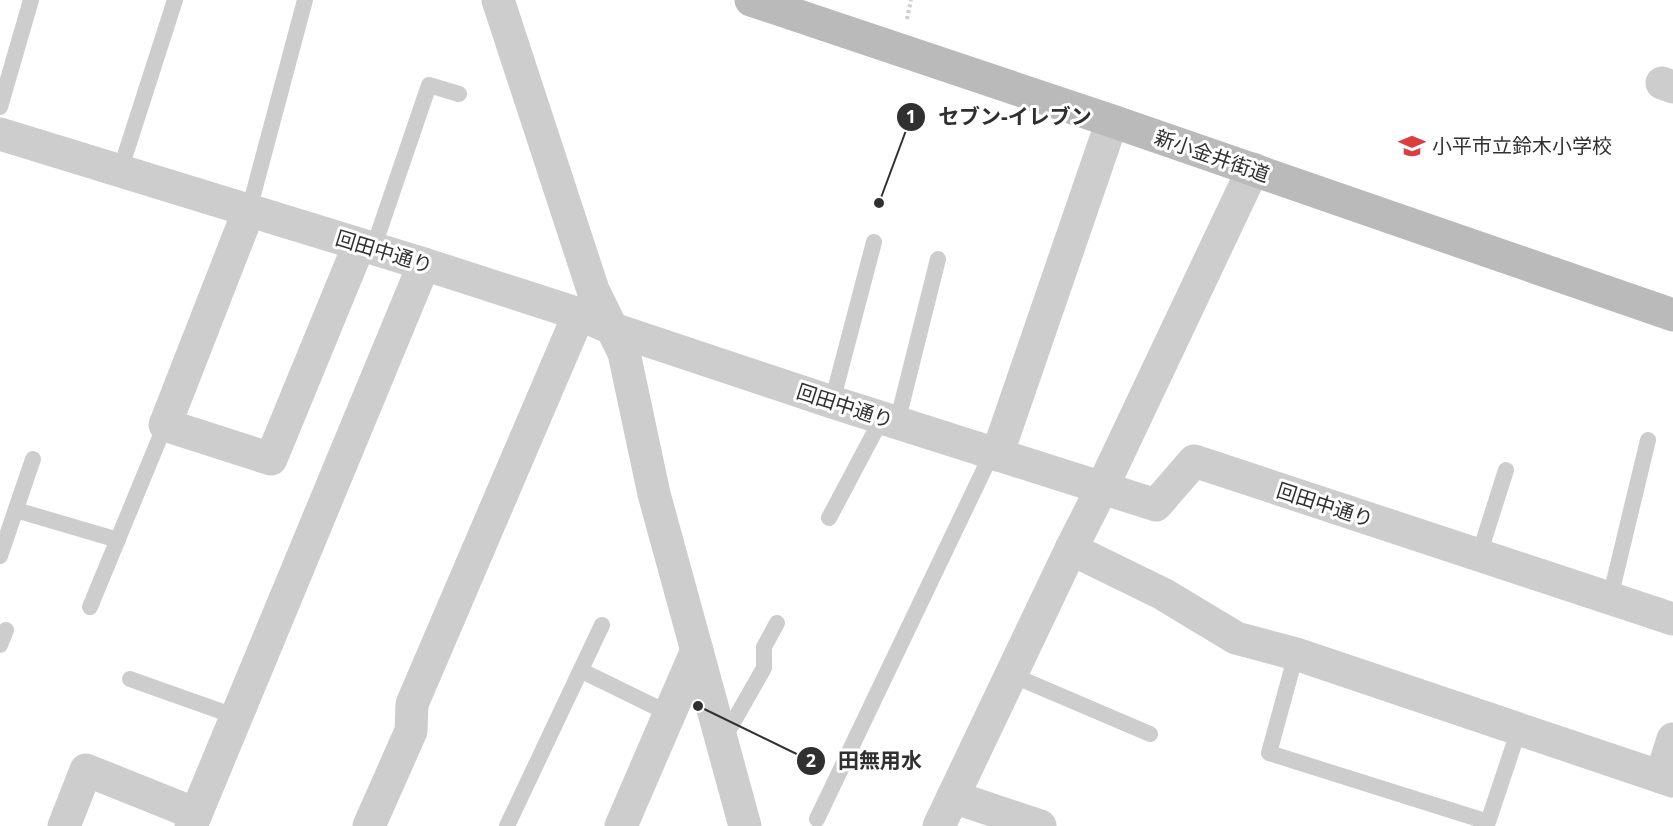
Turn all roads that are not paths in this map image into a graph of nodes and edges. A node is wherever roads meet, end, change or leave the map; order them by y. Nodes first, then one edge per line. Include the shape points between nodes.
1 (31, 0) edge
2 (175, 0) edge
3 (305, 0) edge
4 (498, 0) edge
5 (751, 0) edge
6 (459, 94) dead end
7 (0, 107) edge
8 (1113, 121) junction
9 (0, 134) edge
10 (1252, 169) junction
11 (120, 171) junction
12 (249, 210) junction
13 (874, 242) dead end
14 (366, 247) junction
15 (938, 259) dead end
16 (424, 264) junction
17 (579, 314) junction
18 (1673, 315) edge
19 (614, 329) junction
20 (832, 402) junction
21 (889, 420) junction
22 (165, 425) junction
23 (1648, 440) dead end
24 (995, 454) junction
25 (33, 459) dead end
26 (1506, 470) dead end
27 (1102, 488) junction
28 (16, 510) junction
29 (829, 518) dead end
30 (118, 540) junction
31 (1071, 549) junction
32 (1479, 555) junction
33 (0, 556) edge
34 (1610, 598) junction
35 (90, 607) dead end
36 (1673, 619) edge
37 (777, 623) dead end
38 (602, 626) dead end
39 (697, 650) junction
40 (1296, 654) junction
41 (582, 671) junction
42 (1012, 675) junction
43 (130, 679) dead end
44 (670, 714) junction
45 (237, 717) junction
46 (1519, 729) junction
47 (1150, 734) dead end
48 (1673, 739) edge
49 (723, 740) junction
50 (1667, 779) edge
51 (953, 797) junction
52 (817, 819) dead end
53 (194, 820) edge
54 (64, 826) edge
55 (369, 826) edge
56 (507, 826) edge
57 (621, 826) edge
58 (745, 826) edge
59 (939, 826) edge
60 (1040, 826) edge

1 - 7 lane
2 - 11 lane
3 - 12 lane
4 - 19 street via 593,290
5 - 8 main road, 新小金井街道
6 - 14 lane via 429,86
8 - 10 main road, 新小金井街道
8 - 24 street
9 - 11 street, 回田中通り
10 - 18 main road, 新小金井街道
10 - 27 street
11 - 12 street, 回田中通り
12 - 14 street, 回田中通り
12 - 22 street
13 - 20 lane
14 - 16 street, 回田中通り
14 - 22 street via 271,459
15 - 21 lane
16 - 17 street, 回田中通り
16 - 45 street
17 - 19 street, 回田中通り
17 - 55 street via 412,704 411,731
19 - 20 street, 回田中通り
19 - 39 street via 624,353 654,494
20 - 21 street, 回田中通り
21 - 24 street, 回田中通り
21 - 29 lane
22 - 30 lane
23 - 34 lane
24 - 27 street, 回田中通り
24 - 52 lane
25 - 28 lane
26 - 32 lane
27 - 31 street
27 - 32 street, 回田中通り via 1156,505 1194,461
28 - 30 lane
28 - 33 lane
30 - 35 lane
31 - 40 street via 1163,594 1236,638
31 - 42 street
32 - 34 street, 回田中通り
34 - 36 street, 回田中通り
37 - 49 lane via 764,647 764,668
38 - 41 lane
39 - 44 street
39 - 49 street
40 - 46 street
40 - 46 lane via 1269,753 1488,822
41 - 44 lane
41 - 56 lane
42 - 47 lane
42 - 51 street
43 - 45 lane
44 - 57 street
45 - 53 street
46 - 50 street
48 - 50 street
49 - 58 street
51 - 59 street
51 - 60 street
53 - 54 street via 86,770

